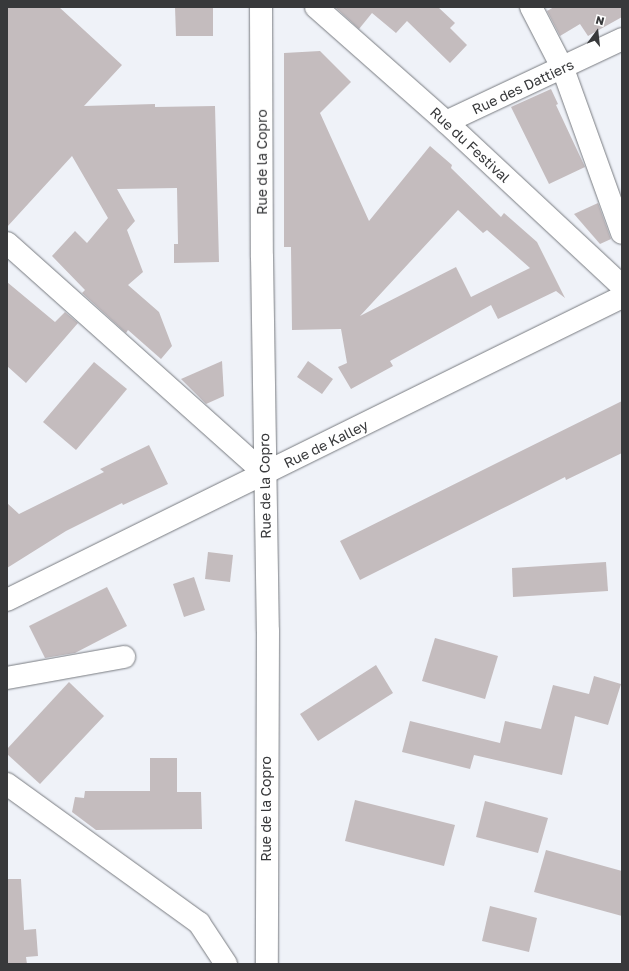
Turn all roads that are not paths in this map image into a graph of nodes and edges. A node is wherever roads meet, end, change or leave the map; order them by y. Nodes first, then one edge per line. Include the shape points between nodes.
1 (261, 7) edge
2 (316, 7) edge
3 (531, 7) edge
4 (622, 39) edge
5 (563, 69) junction
6 (446, 122) junction
7 (622, 233) edge
8 (7, 243) edge
9 (622, 286) edge
10 (622, 297) edge
11 (265, 474) junction
12 (7, 600) edge
13 (124, 658) dead end
14 (7, 678) edge
15 (7, 784) edge
16 (226, 964) edge
17 (267, 964) edge

1 - 11 street, Rue de la Copro
2 - 6 street, Rue du Festival
3 - 5 street
4 - 5 street, Rue des Dattiers
5 - 6 street, Rue des Dattiers
5 - 7 street
6 - 9 street, Rue du Festival
8 - 11 street
10 - 11 street, Rue de Kalley
11 - 12 street, Rue de Kalley
11 - 17 street, Rue de la Copro via 268,631
13 - 14 street
15 - 16 street via 200,923

